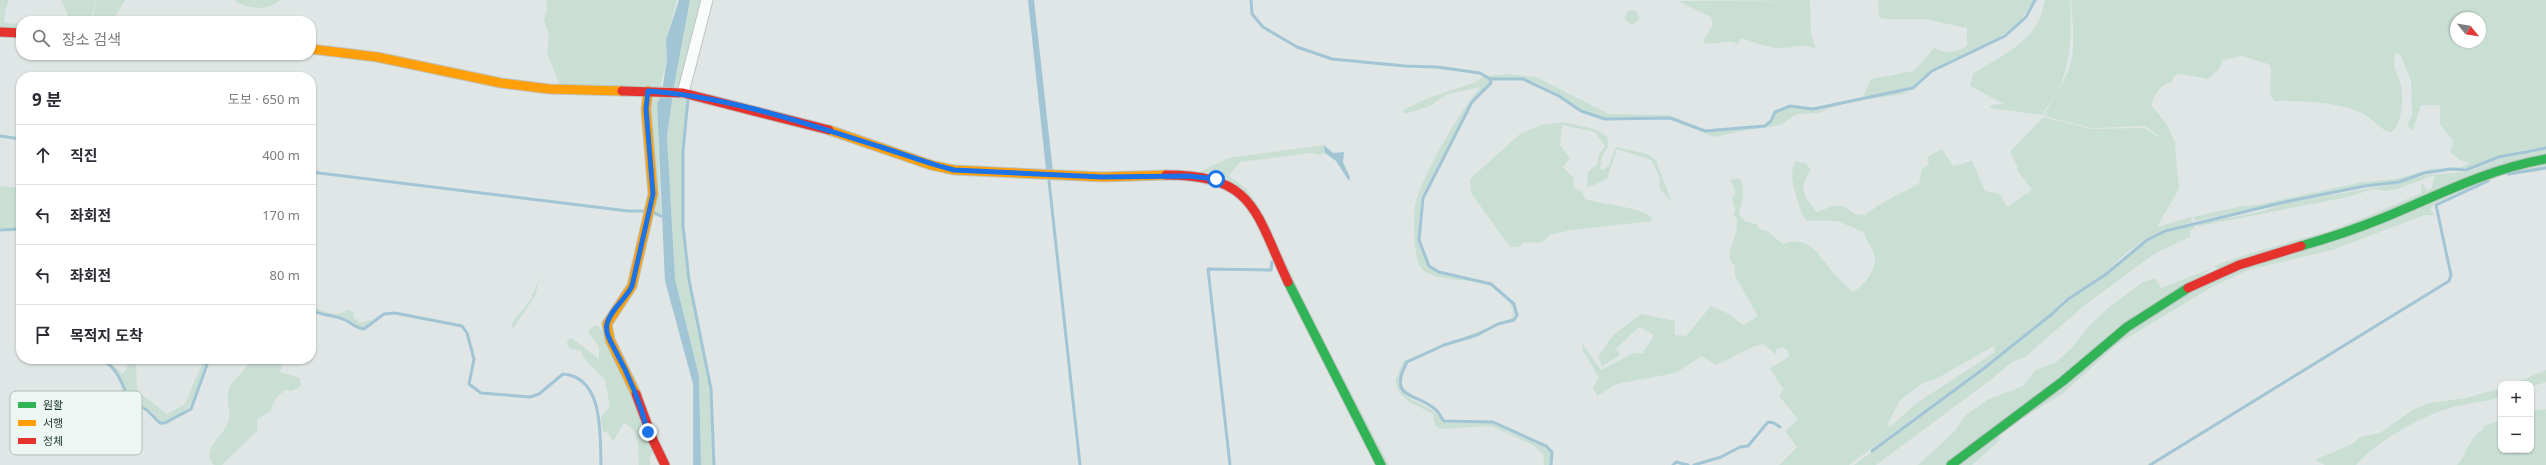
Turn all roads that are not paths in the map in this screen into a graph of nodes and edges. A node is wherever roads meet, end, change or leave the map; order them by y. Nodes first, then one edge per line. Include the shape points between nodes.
1 (707, 0) edge
2 (0, 32) edge
3 (16, 34) edge
4 (316, 50) edge
5 (648, 91) junction
6 (681, 93) junction
7 (2546, 159) edge
8 (665, 465) edge
9 (1381, 465) edge
10 (1951, 465) edge

1 - 6 street
2 - 3 street
4 - 5 street via 377,57 501,83 549,89
5 - 6 street
5 - 8 street via 646,109 653,194 632,286 607,322 607,329 610,341 630,376 648,432
6 - 9 street via 831,132 931,165 954,170 1102,177 1188,176 1216,179 1232,185 1243,193 1252,206 1324,356
7 - 10 street via 2498,168 2453,185 2362,226 2264,256 2221,272 2179,293 2136,320 2064,380 1975,444

